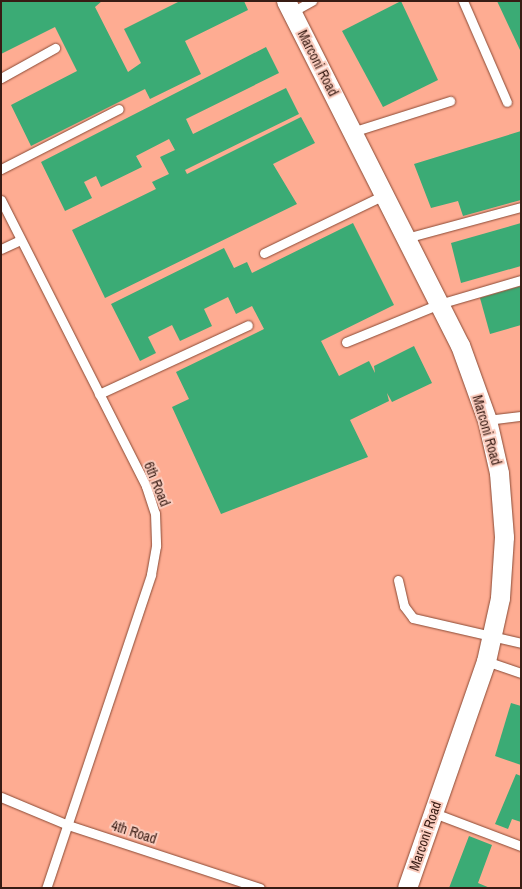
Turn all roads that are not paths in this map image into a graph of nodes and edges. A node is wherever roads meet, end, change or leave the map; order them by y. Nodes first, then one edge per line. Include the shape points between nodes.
1 (312, 1) edge
2 (463, 1) edge
3 (289, 7) edge
4 (55, 48) dead end
5 (1, 78) edge
6 (450, 101) dead end
7 (507, 102) dead end
8 (119, 109) dead end
9 (352, 132) junction
10 (1, 169) edge
11 (384, 195) junction
12 (1, 200) edge
13 (521, 207) edge
14 (406, 238) junction
15 (20, 240) junction
16 (1, 249) edge
17 (264, 253) dead end
18 (521, 280) edge
19 (439, 304) junction
20 (248, 325) dead end
21 (346, 342) dead end
22 (99, 394) junction
23 (521, 416) edge
24 (487, 420) junction
25 (398, 580) dead end
26 (492, 633) junction
27 (521, 643) edge
28 (486, 661) junction
29 (521, 673) edge
30 (1, 797) edge
31 (434, 813) junction
32 (68, 825) junction
33 (521, 846) edge
34 (46, 888) edge
35 (260, 888) edge
36 (407, 888) edge

1 - 3 lane
2 - 7 lane
3 - 9 street, Marconi Road
4 - 5 lane
6 - 9 lane
8 - 10 lane
9 - 11 street, Marconi Road
11 - 14 street, Marconi Road
11 - 17 lane
12 - 15 lane, 6th Road
13 - 14 lane
14 - 19 street, Marconi Road
15 - 16 lane
15 - 22 lane, 6th Road
18 - 19 lane
19 - 21 lane
19 - 24 street, Marconi Road
20 - 22 lane
22 - 32 lane, 6th Road via 146,486 155,514 156,546
23 - 24 lane
24 - 26 street, Marconi Road via 499,474 504,537
25 - 26 lane via 404,606 413,618
26 - 27 lane
26 - 28 street, Marconi Road
28 - 29 lane
28 - 31 street, Marconi Road
30 - 32 lane, 4th Road
31 - 33 lane
31 - 36 street, Marconi Road
32 - 34 lane, 6th Road
32 - 35 lane, 4th Road

